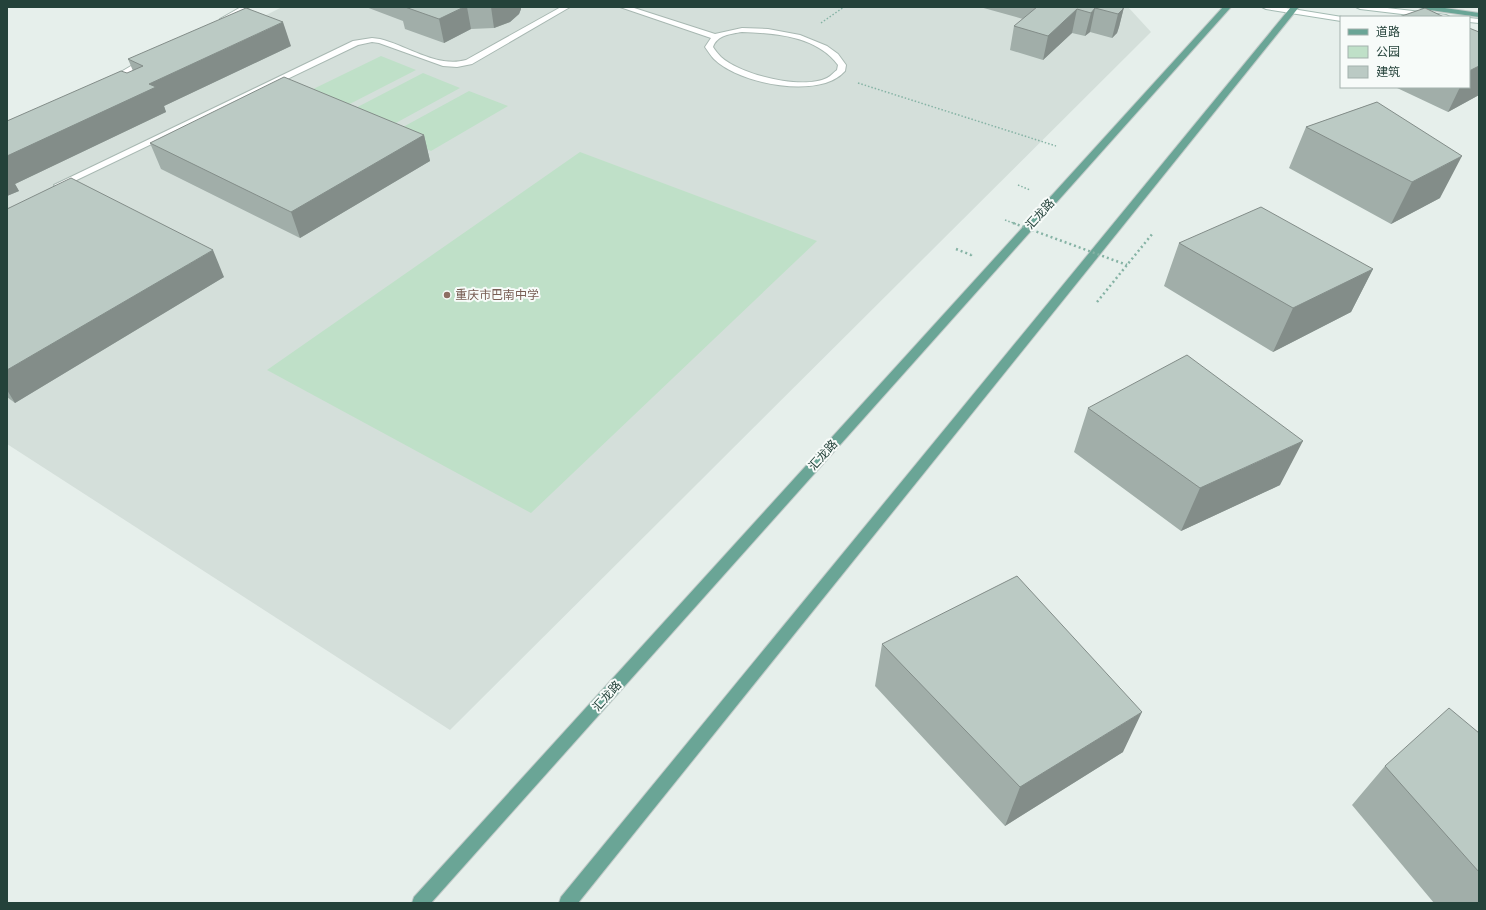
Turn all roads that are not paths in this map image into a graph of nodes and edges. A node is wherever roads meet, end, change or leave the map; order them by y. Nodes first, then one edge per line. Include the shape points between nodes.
1 (246, 7) edge
2 (566, 7) edge
3 (624, 7) edge
4 (1227, 7) edge
5 (1266, 7) edge
6 (1360, 7) edge
7 (1423, 7) edge
8 (1294, 9) edge
9 (1479, 15) edge
10 (1437, 16) edge
11 (1340, 19) edge
12 (218, 22) edge
13 (716, 37) junction
14 (155, 56) edge
15 (106, 83) edge
16 (50, 190) edge
17 (420, 903) edge
18 (567, 903) edge

1 - 12 main road
2 - 16 main road via 469,62 457,65 443,64 380,41 356,43
3 - 13 main road
4 - 17 main road, 汇龙路
5 - 8 main road
6 - 10 main road
7 - 9 main road
8 - 11 main road
8 - 18 main road
13 - 13 main road via 734,31 752,30 801,38 836,56 842,68 837,76 825,82 799,84 766,80 725,65 714,56 709,47 710,42
14 - 15 main road

